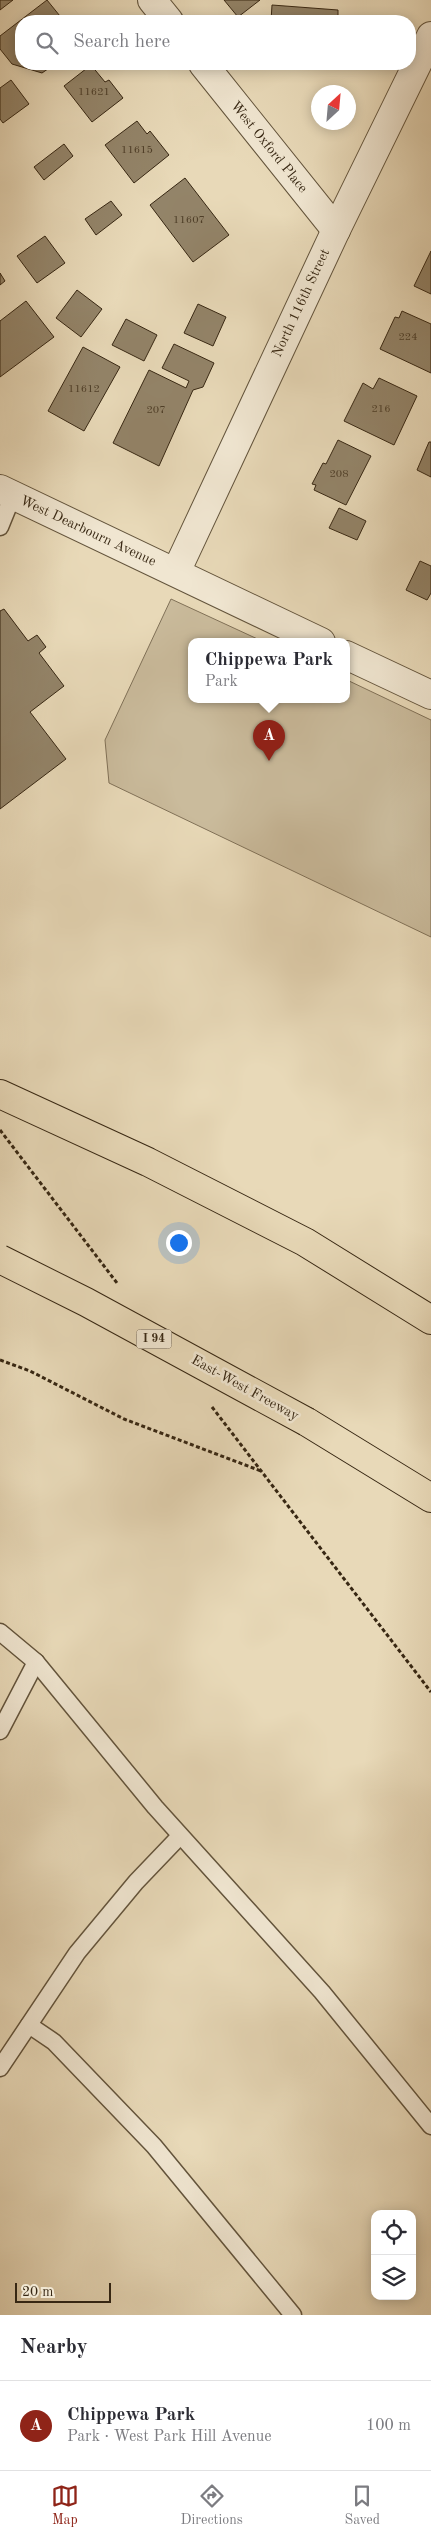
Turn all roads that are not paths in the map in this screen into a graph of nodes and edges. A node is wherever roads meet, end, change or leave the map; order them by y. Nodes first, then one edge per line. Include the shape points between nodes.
1 (152, 0) edge
2 (164, 15) edge
3 (431, 36) edge
4 (416, 67) edge
5 (208, 70) edge
6 (414, 70) edge
7 (336, 230) junction
8 (7, 492) edge
9 (0, 527) edge
10 (176, 572) junction
11 (313, 638) edge
12 (350, 656) edge
13 (431, 695) edge
14 (0, 1094) edge
15 (305, 1242) junction
16 (0, 1259) edge
17 (431, 1299) edge
18 (431, 1320) edge
19 (431, 1498) edge
20 (0, 1632) edge
21 (36, 1662) junction
22 (0, 1731) edge
23 (180, 1836) junction
24 (29, 2025) junction
25 (0, 2068) edge
26 (431, 2126) edge
27 (293, 2315) edge

1 - 2 street
3 - 4 street, North 116th Street
5 - 7 street, West Oxford Place
6 - 7 street, North 116th Street
7 - 10 street, North 116th Street
8 - 9 lane
8 - 10 street, West Dearbourn Avenue
10 - 11 street, West Dearbourn Avenue
12 - 13 street
14 - 15 highway via 148,1162
15 - 17 highway
15 - 18 highway
16 - 19 highway, East-West Freeway / I 94, bridge via 307,1422
20 - 21 lane
21 - 22 lane
21 - 23 lane
23 - 24 lane via 76,1953
23 - 26 lane via 322,1992
24 - 25 lane
24 - 27 lane via 54,2042 154,2146

